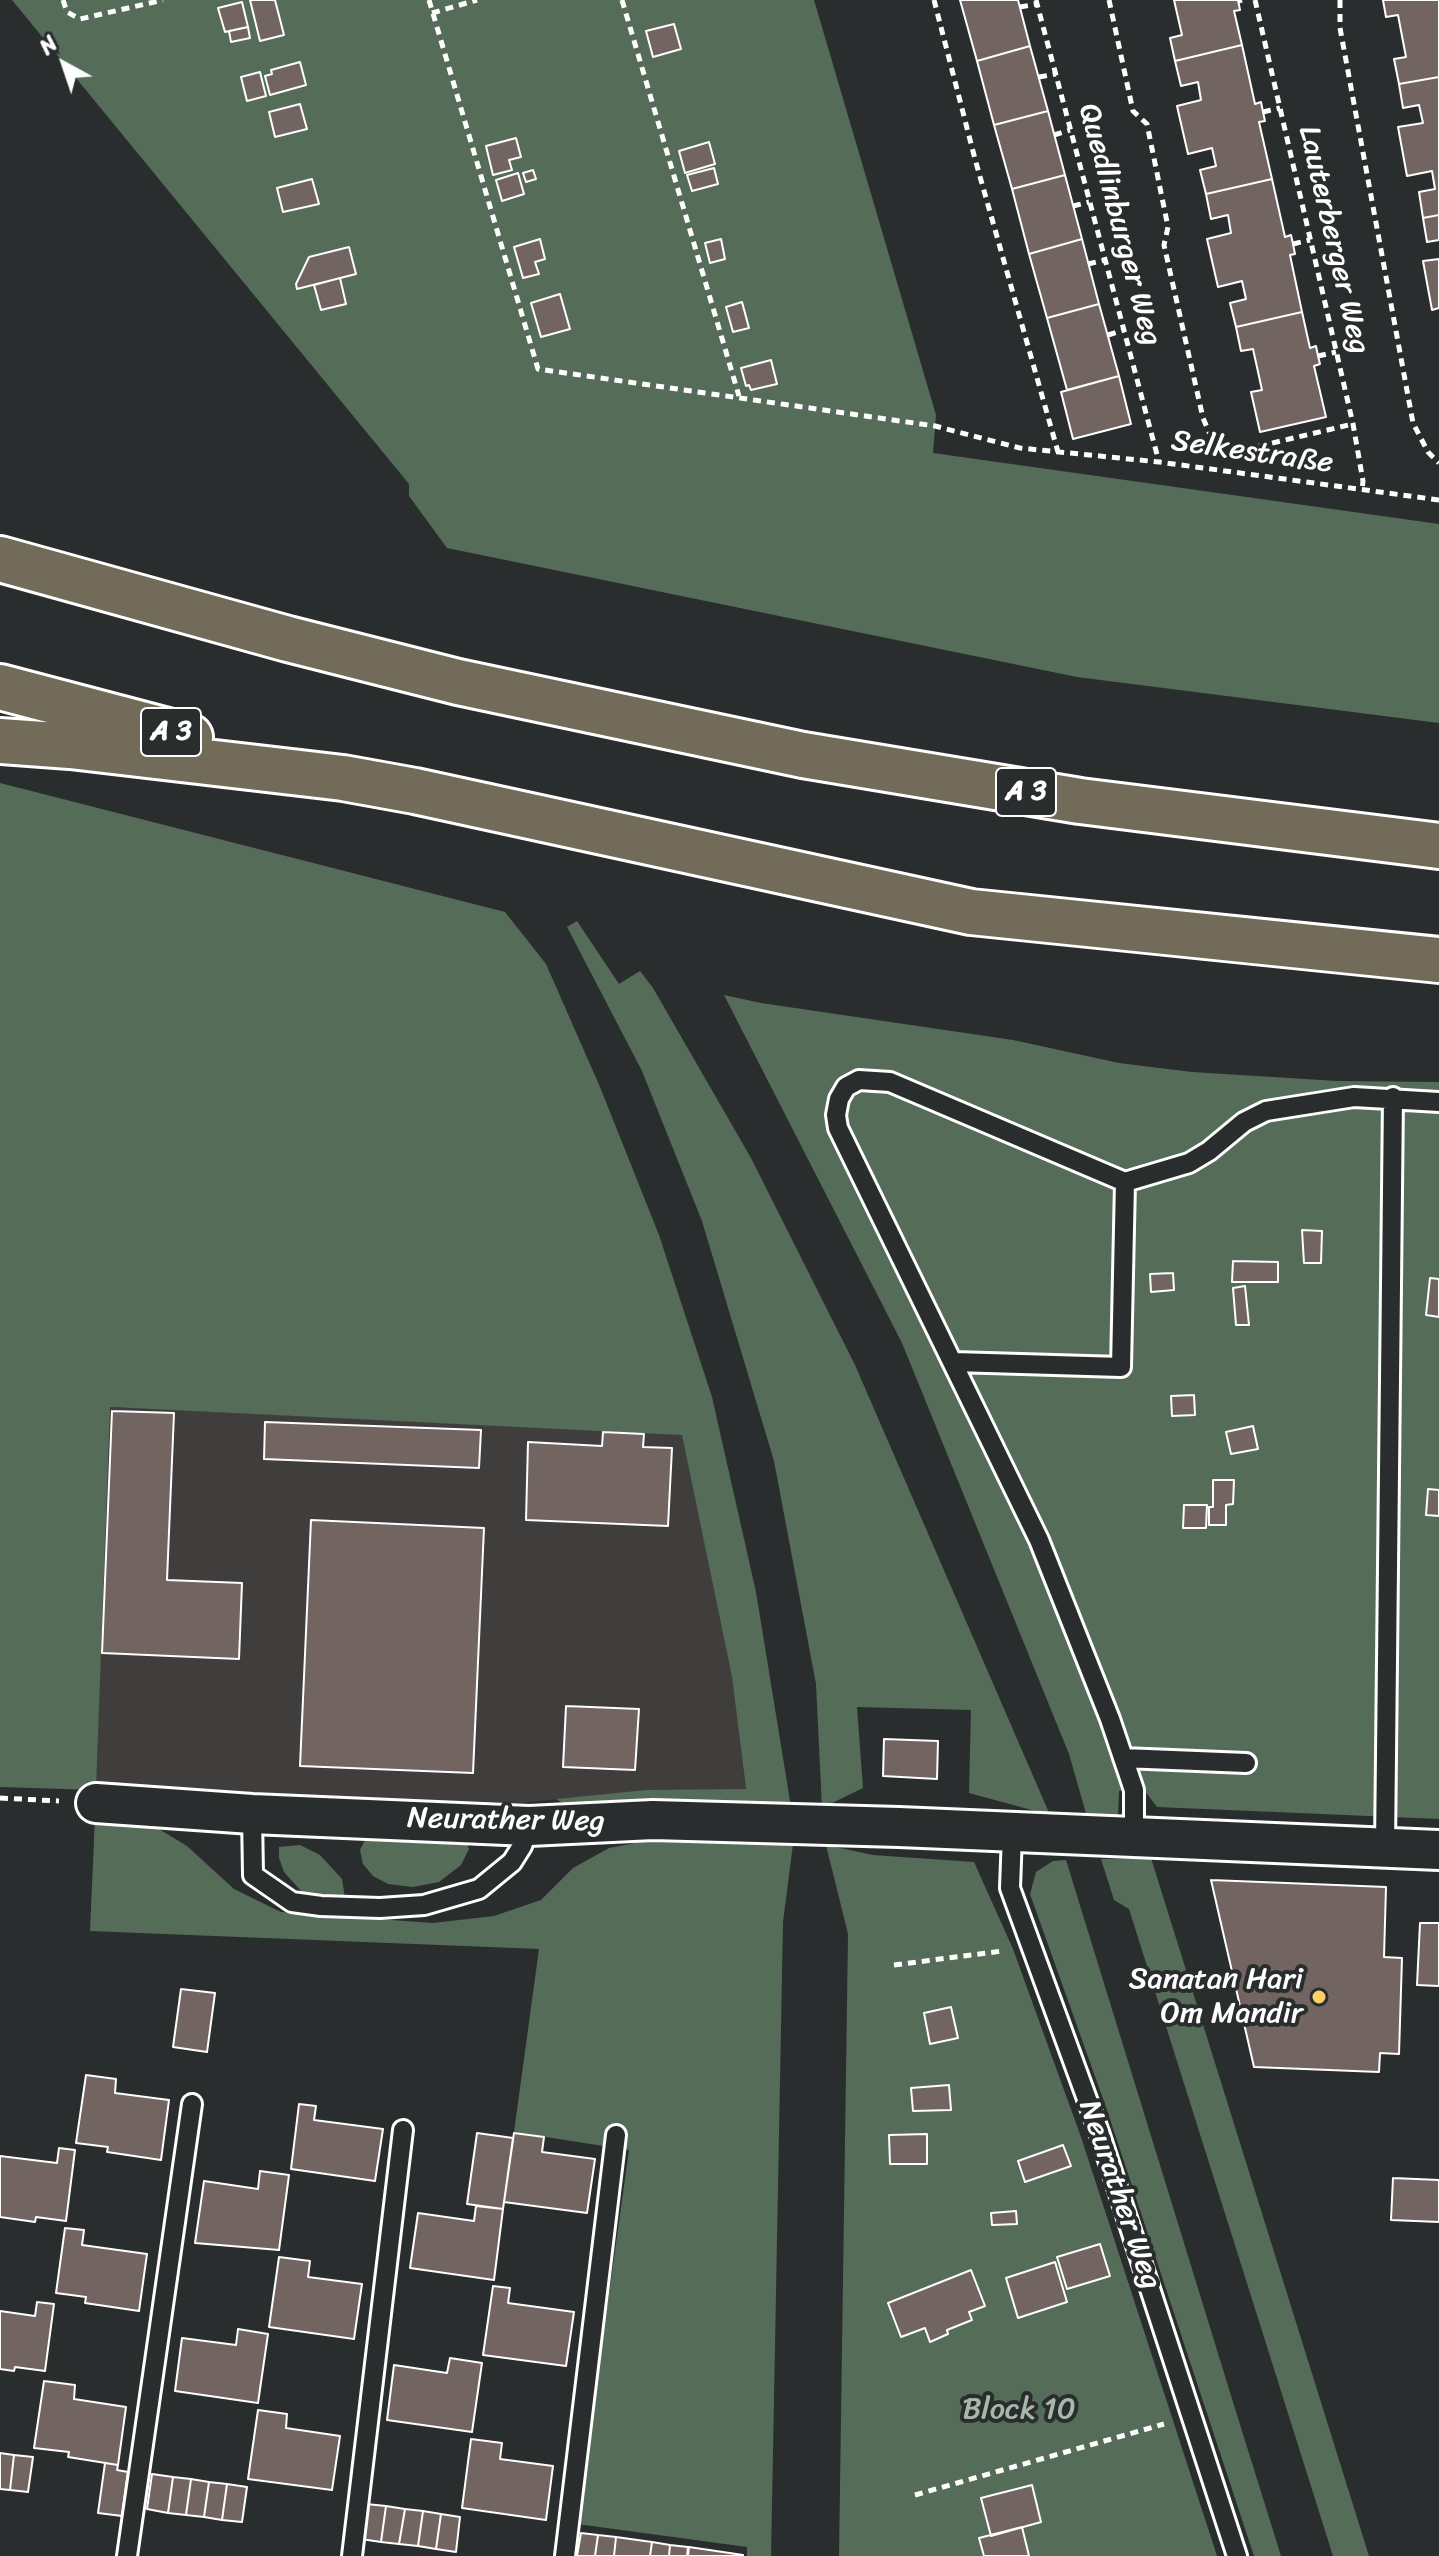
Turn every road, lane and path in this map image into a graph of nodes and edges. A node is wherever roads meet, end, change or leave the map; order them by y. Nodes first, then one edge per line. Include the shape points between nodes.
1 (63, 0) edge
2 (163, 0) edge
3 (429, 0) edge
4 (477, 0) edge
5 (622, 0) edge
6 (934, 0) edge
7 (1109, 0) edge
8 (1255, 0) edge
9 (1340, 0) edge
10 (1036, 2) edge
11 (1020, 7) dead end
12 (432, 13) junction
13 (1056, 74) junction
14 (1039, 77) dead end
15 (1280, 108) junction
16 (1263, 112) dead end
17 (1070, 130) junction
18 (1054, 135) dead end
19 (1089, 202) junction
20 (1073, 206) dead end
21 (1310, 240) junction
22 (1293, 244) dead end
23 (1105, 260) junction
24 (1088, 264) dead end
25 (1124, 330) junction
26 (1108, 335) dead end
27 (1336, 352) junction
28 (1318, 356) dead end
29 (739, 396) junction
30 (1353, 424) junction
31 (1058, 452) junction
32 (1159, 462) junction
33 (1439, 463) edge
34 (1362, 490) junction
35 (1439, 500) edge
36 (0, 559) edge
37 (0, 687) edge
38 (0, 741) edge
39 (343, 778) junction
40 (1439, 846) edge
41 (1439, 960) edge
42 (1393, 1097) junction
43 (1439, 1102) edge
44 (1125, 1182) junction
45 (954, 1362) junction
46 (1123, 1758) junction
47 (1246, 1763) dead end
48 (0, 1798) edge
49 (96, 1803) joint
50 (252, 1814) junction
51 (529, 1826) junction
52 (1012, 1834) junction
53 (1142, 1839) junction
54 (1385, 1848) junction
55 (1439, 1850) edge
56 (1030, 1944) junction
57 (894, 1965) dead end
58 (192, 2104) dead end
59 (403, 2130) dead end
60 (616, 2135) dead end
61 (1192, 2415) junction
62 (915, 2495) dead end
63 (127, 2556) edge
64 (352, 2556) edge
65 (565, 2556) edge
66 (1237, 2556) edge

1 - 2 path via 67,12 80,19
3 - 12 path
4 - 12 path
5 - 29 path
6 - 31 path
7 - 30 path via 1133,111 1147,124 1168,227 1164,245 1209,432 1221,443 1247,449
8 - 15 path, Lauterberger Weg
9 - 33 path via 1340,28 1413,423
10 - 11 path
10 - 13 path, Quedlinburger Weg
12 - 29 path, Selkestraße via 538,369
13 - 14 path
13 - 17 path, Quedlinburger Weg
15 - 16 path
15 - 21 path, Lauterberger Weg
17 - 18 path
17 - 19 path, Quedlinburger Weg
19 - 20 path
19 - 23 path, Quedlinburger Weg
21 - 22 path
21 - 27 path, Lauterberger Weg
23 - 24 path
23 - 25 path, Quedlinburger Weg
25 - 26 path
25 - 32 path, Quedlinburger Weg
27 - 28 path
27 - 30 path, Lauterberger Weg
29 - 31 path, Selkestraße via 935,426
30 - 34 path, Lauterberger Weg
31 - 32 path, Selkestraße
32 - 34 path, Selkestraße
34 - 35 path, Selkestraße
36 - 40 highway, A 3 via 458,682 803,755 1080,801
37 - 39 highway, A 3
38 - 39 highway
39 - 41 highway, A 3 via 971,912
42 - 43 lane
42 - 44 lane via 1354,1097 1266,1111 1189,1163
42 - 54 lane
44 - 45 lane via 1121,1367
44 - 45 lane via 890,1082 859,1080 846,1087 839,1099 838,1128
45 - 46 lane via 1039,1540
46 - 47 lane
46 - 53 lane
48 - 49 path
49 - 50 street, Neurather Weg
50 - 51 street, Neurather Weg
50 - 51 lane via 253,1875 292,1902 321,1906 424,1905 479,1889 512,1862
51 - 52 street, Neurather Weg via 653,1820
52 - 53 street, Neurather Weg
52 - 56 lane, Neurather Weg via 1010,1888
53 - 54 street, Neurather Weg
54 - 55 street, Neurather Weg
56 - 57 path
56 - 61 lane, Neurather Weg via 1099,2132
58 - 63 lane
59 - 64 lane
60 - 65 lane
61 - 62 path
61 - 66 lane, Neurather Weg

